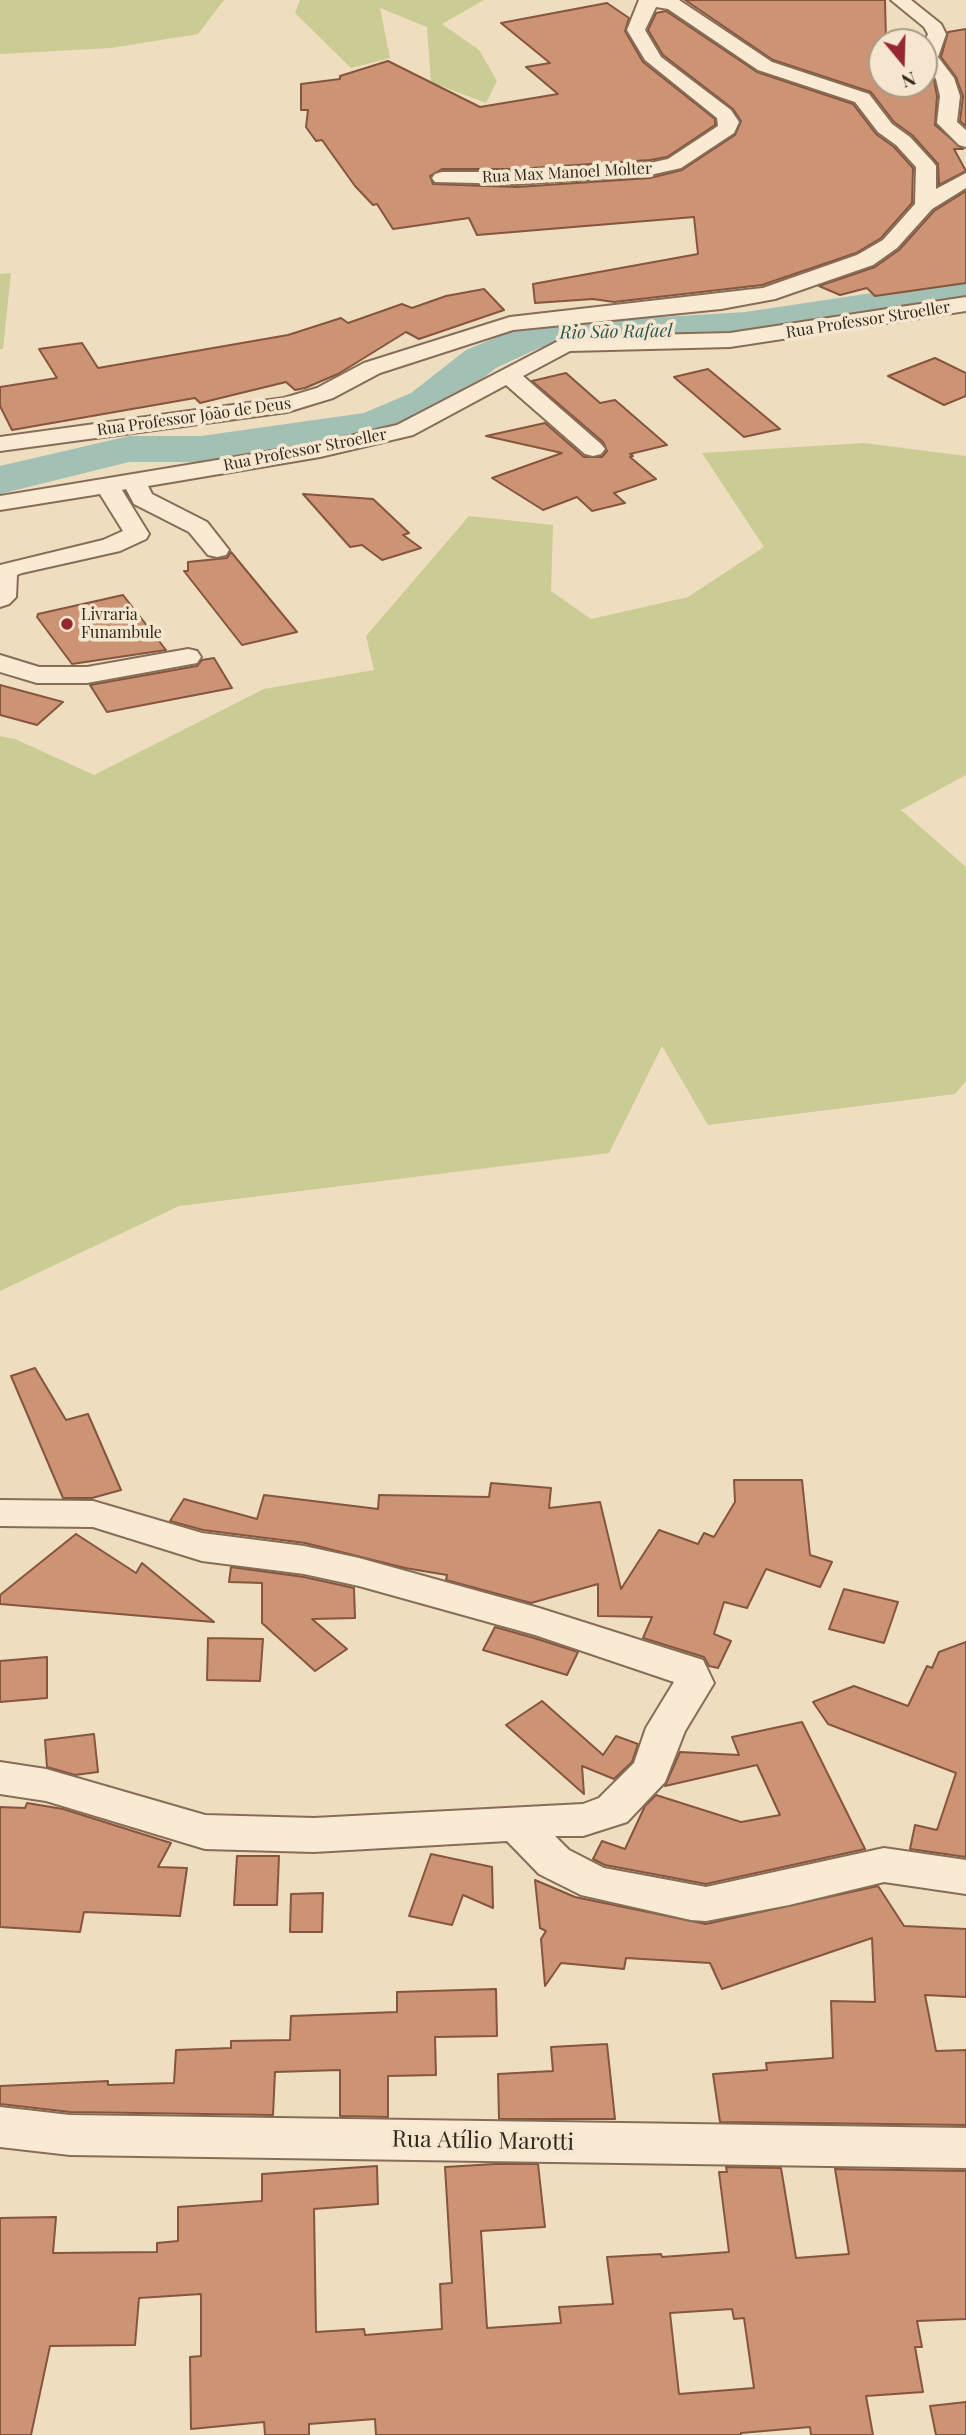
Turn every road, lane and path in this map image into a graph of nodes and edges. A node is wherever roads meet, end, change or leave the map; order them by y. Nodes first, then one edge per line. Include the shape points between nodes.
1 (900, 0) edge
2 (966, 141) edge
3 (442, 178) dead end
4 (966, 179) edge
5 (925, 205) junction
6 (966, 304) edge
7 (510, 324) junction
8 (566, 344) junction
9 (509, 376) junction
10 (0, 444) edge
11 (593, 449) dead end
12 (133, 481) junction
13 (107, 486) junction
14 (0, 503) edge
15 (217, 550) dead end
16 (0, 599) edge
17 (188, 657) dead end
18 (0, 663) edge
19 (0, 1513) edge
20 (0, 1778) edge
21 (516, 1824) junction
22 (966, 1877) edge
23 (0, 2127) edge
24 (966, 2148) edge

1 - 2 street via 932,24 937,34 928,58 945,78 950,96 947,123
3 - 5 street, Rua Max Manoel Molter via 650,169 674,164 727,129 724,114 654,60 636,30 645,4 655,1 673,4 765,66 862,98 885,128 926,166
4 - 5 street, Rua Professor João de Deus
5 - 7 street, Rua Professor João de Deus via 890,244 865,260 767,294
6 - 8 street, Rua Professor Stroeller via 730,340
7 - 8 street
7 - 10 street, Rua Professor João de Deus via 372,368 325,393 287,405
8 - 9 street, Rua Professor Stroeller
9 - 11 street
9 - 12 street, Rua Professor Stroeller via 392,434
12 - 13 street, Rua Professor Stroeller
12 - 15 street via 143,499 198,527
13 - 14 street, Rua Professor Stroeller
13 - 16 street via 137,534 111,546 15,567 5,572
17 - 18 street via 87,675 37,675
19 - 21 street via 93,1514 202,1547 359,1572 539,1622 689,1671 694,1683 666,1728 651,1770 613,1810 583,1820
20 - 21 street via 46,1785 205,1832 314,1835
21 - 22 street via 554,1863 596,1883 691,1903 789,1888 884,1865
23 - 24 street, Rua Atílio Marotti via 70,2135

